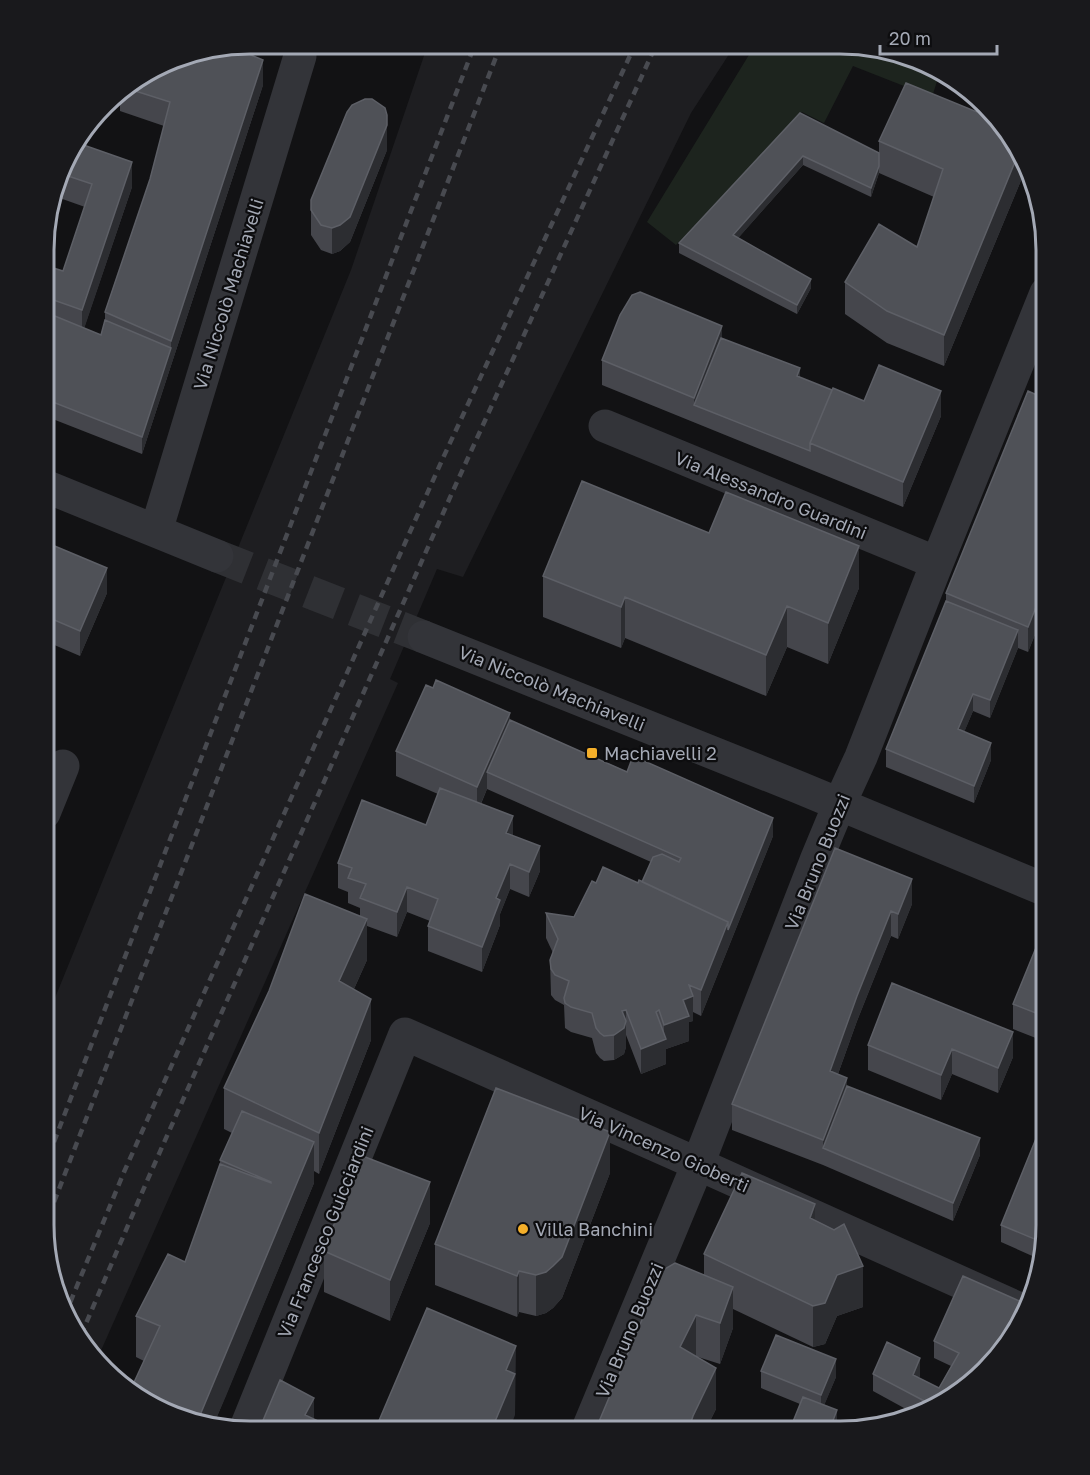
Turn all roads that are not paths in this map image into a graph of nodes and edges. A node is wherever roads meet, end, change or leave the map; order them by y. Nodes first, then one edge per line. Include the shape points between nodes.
1 (300, 56) dead end
2 (1036, 336) edge
3 (605, 426) dead end
4 (54, 490) edge
5 (156, 531) junction
6 (217, 556) tunnel mouth
7 (937, 563) junction
8 (424, 637) tunnel mouth
9 (63, 766) dead end
10 (54, 788) edge
11 (839, 805) junction
12 (1036, 886) edge
13 (405, 1034) joint
14 (698, 1164) junction
15 (1017, 1308) edge
16 (249, 1421) edge
17 (591, 1421) edge

1 - 5 street, Via Niccolò Machiavelli
2 - 7 street, Via Bruno Buozzi via 1023,391
3 - 7 street, Via Alessandro Guardini
4 - 5 street
5 - 6 street
7 - 11 street, Via Bruno Buozzi
8 - 11 street, Via Niccolò Machiavelli
9 - 10 street
11 - 12 street, Via Niccolò Machiavelli
11 - 14 street, Via Bruno Buozzi
13 - 14 street, Via Vincenzo Gioberti
13 - 16 street, Via Francesco Guicciardini
14 - 15 street, Via Vincenzo Gioberti
14 - 17 street, Via Bruno Buozzi

